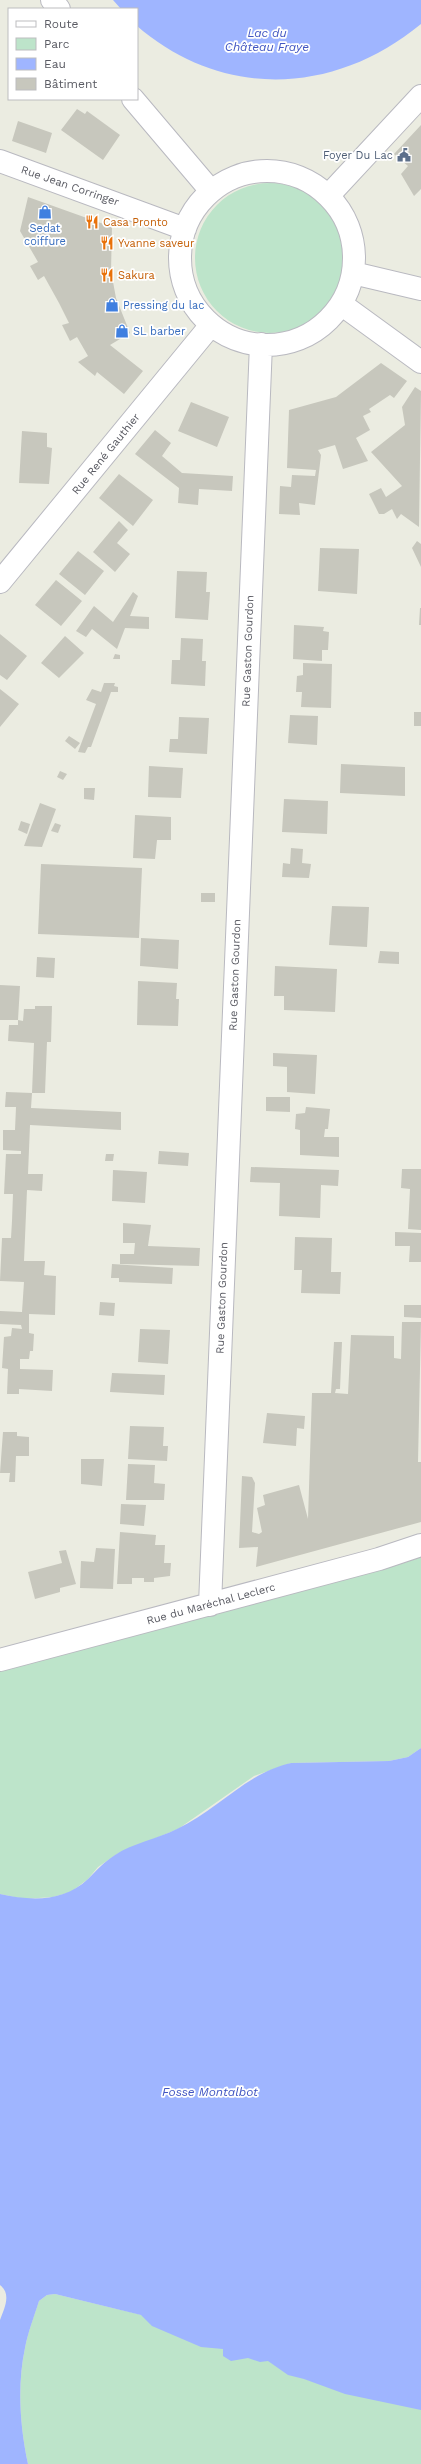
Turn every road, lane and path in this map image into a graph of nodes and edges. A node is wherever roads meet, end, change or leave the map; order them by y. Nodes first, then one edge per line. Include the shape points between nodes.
1 (52, 0) edge
2 (58, 8) edge
3 (421, 96) edge
4 (134, 100) edge
5 (0, 161) edge
6 (211, 191) junction
7 (328, 196) junction
8 (185, 229) junction
9 (353, 273) junction
10 (421, 289) edge
11 (341, 304) junction
12 (211, 325) junction
13 (261, 344) junction
14 (421, 362) edge
15 (0, 582) edge
16 (421, 1545) edge
17 (210, 1605) junction
18 (0, 1660) edge

1 - 2 street
3 - 7 street
4 - 6 street
5 - 8 street, Rue Jean Corringer
6 - 7 street via 233,177 258,171 283,172 309,182
6 - 8 street via 195,208
7 - 9 street via 345,219 354,245
8 - 12 street via 180,255 183,281 194,305
9 - 10 street
9 - 11 street
11 - 13 street via 326,322 307,336 284,343
11 - 14 street
12 - 13 street via 235,338
12 - 15 street, Rue René Gauthier
13 - 17 street, Rue Gaston Gourdon
16 - 17 street, Rue du Maréchal Leclerc
17 - 18 street, Rue du Maréchal Leclerc

